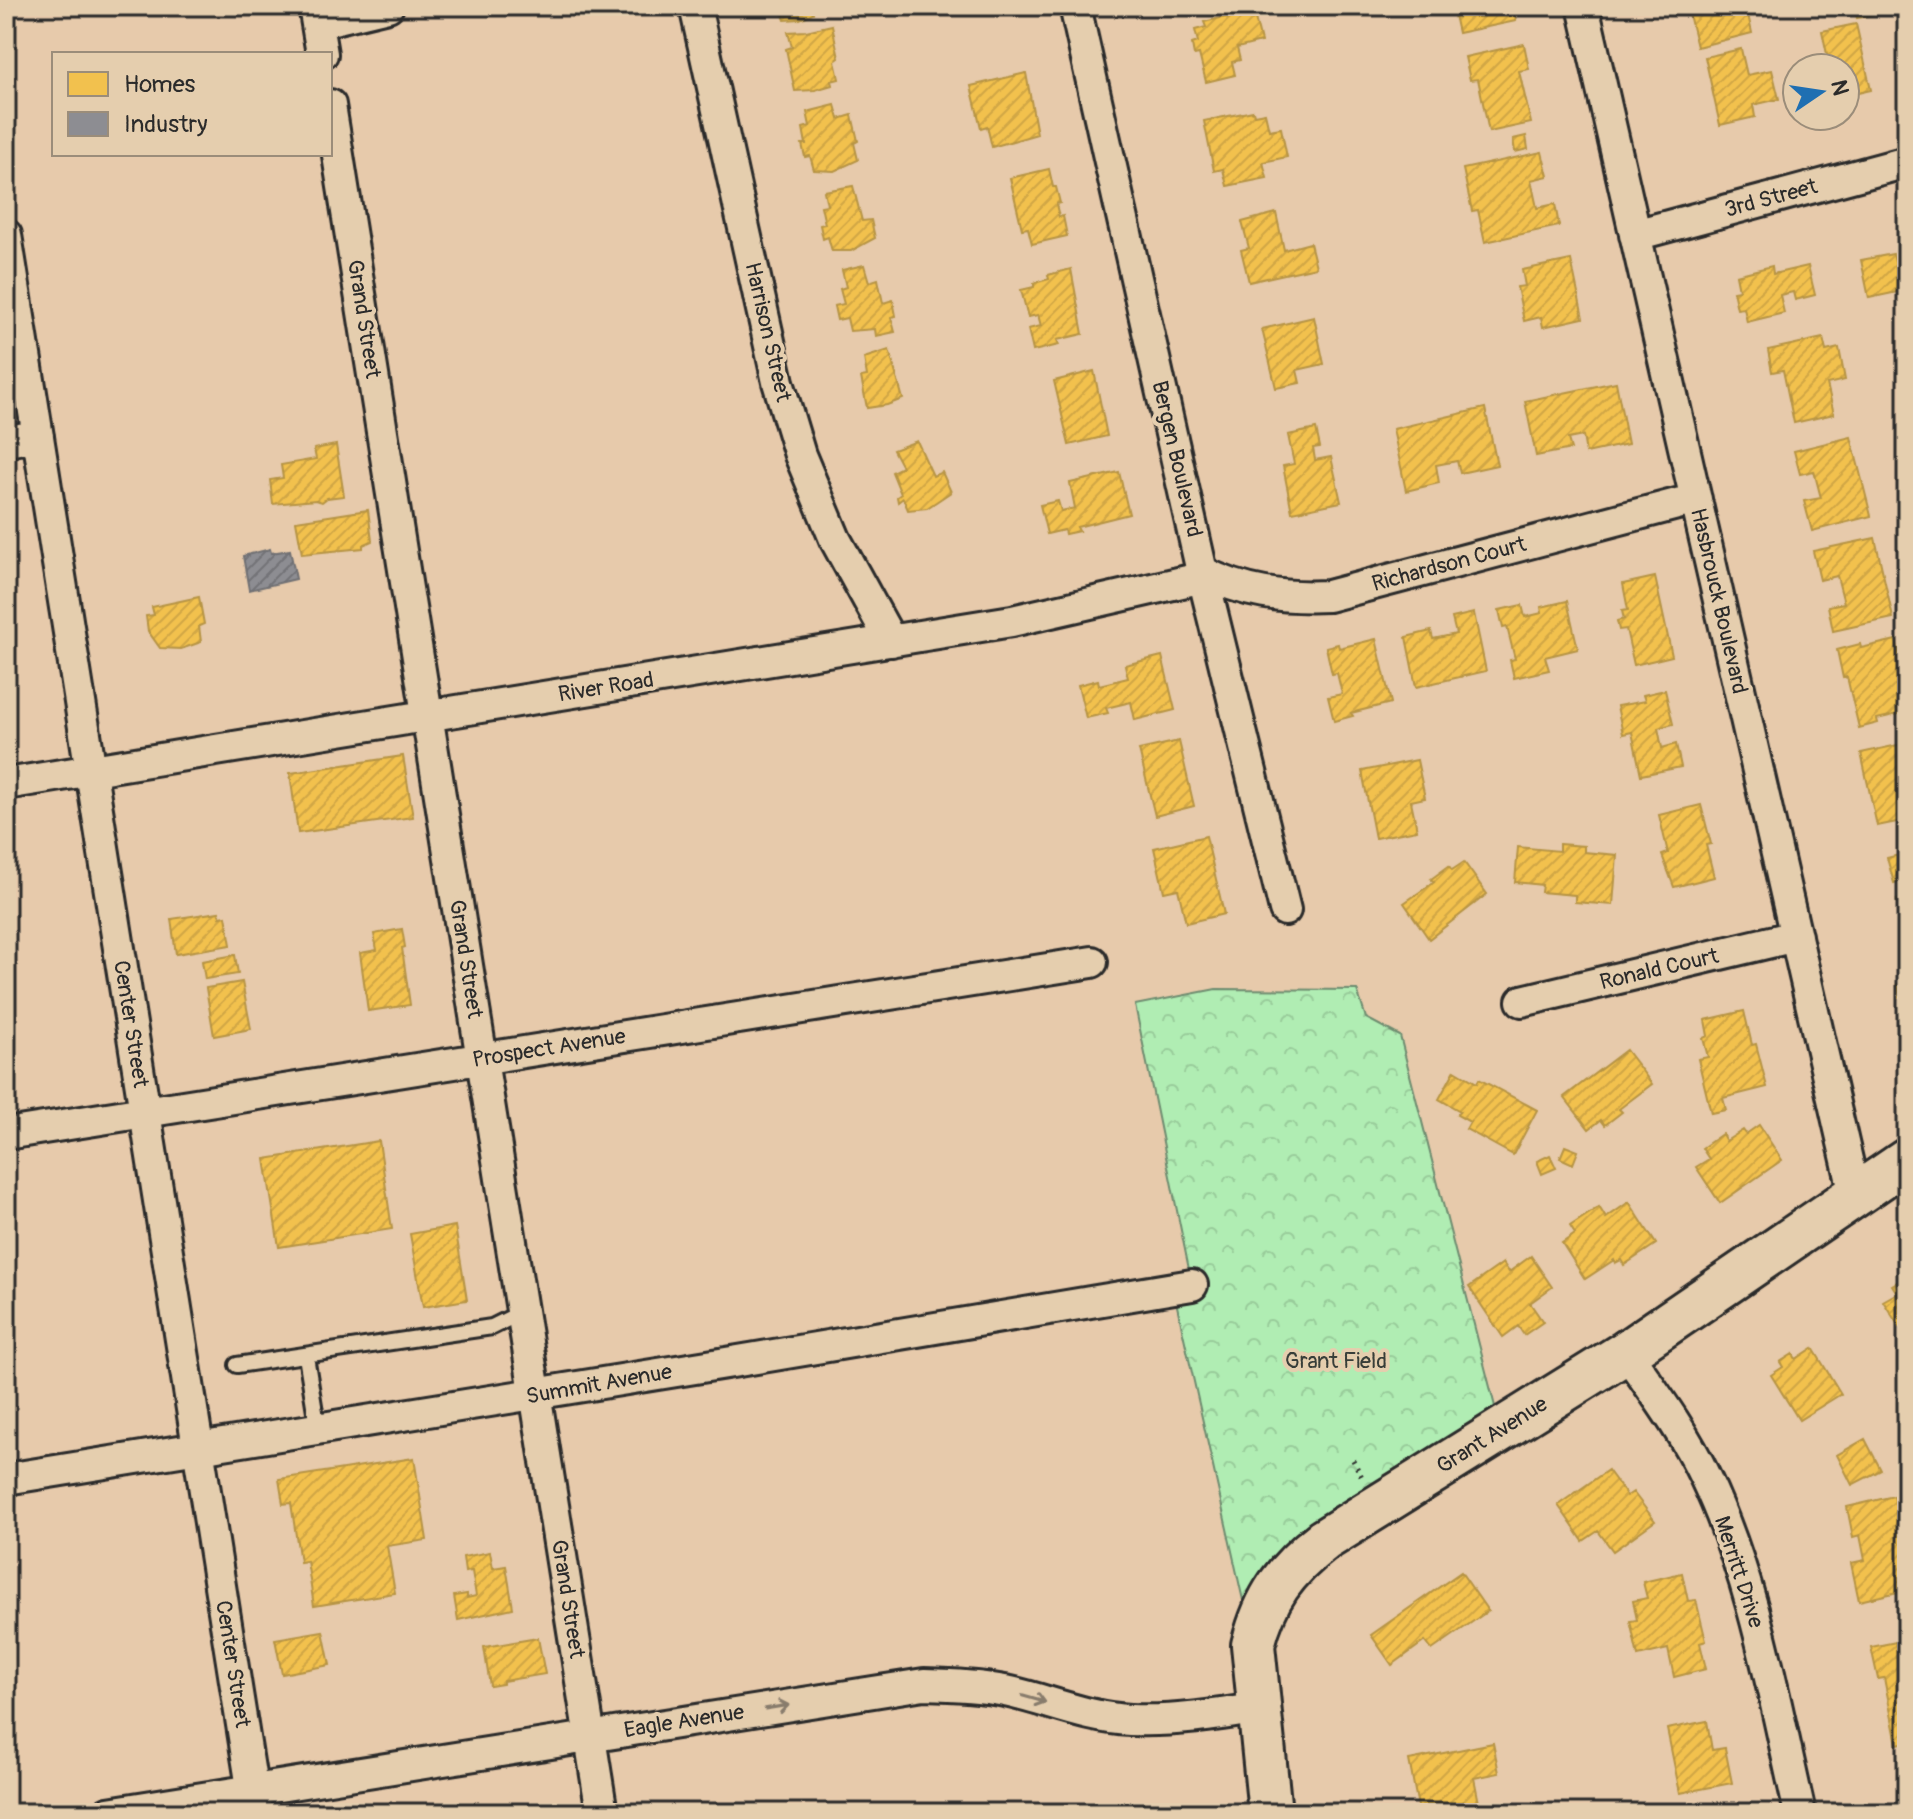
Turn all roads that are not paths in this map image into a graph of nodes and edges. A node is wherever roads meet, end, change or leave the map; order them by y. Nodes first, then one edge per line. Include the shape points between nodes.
1 (388, 6) edge
2 (695, 6) edge
3 (1075, 6) edge
4 (1583, 6) edge
5 (316, 14) edge
6 (322, 52) edge
7 (332, 118) edge
8 (1907, 162) edge
9 (6, 235) edge
10 (1635, 235) junction
11 (38, 436) junction
12 (6, 441) edge
13 (1696, 499) junction
14 (1202, 572) junction
15 (891, 641) junction
16 (427, 716) junction
17 (91, 770) junction
18 (6, 784) edge
19 (1285, 910) dead end
20 (1796, 936) junction
21 (1092, 962) dead end
22 (1522, 1001) dead end
23 (482, 1059) junction
24 (145, 1112) junction
25 (6, 1134) edge
26 (1907, 1160) edge
27 (1855, 1195) junction
28 (1192, 1285) dead end
29 (522, 1312) junction
30 (1626, 1352) junction
31 (306, 1356) junction
32 (237, 1365) dead end
33 (535, 1396) junction
34 (318, 1430) junction
35 (198, 1449) junction
36 (6, 1479) edge
37 (1260, 1708) junction
38 (590, 1736) junction
39 (254, 1802) edge
40 (108, 1813) edge
41 (602, 1813) edge
42 (1270, 1813) edge
43 (1800, 1813) edge

1 - 5 street
2 - 15 street, Harrison Street via 778,382 800,455 835,539
3 - 14 street, Bergen Boulevard
4 - 10 street, Hasbrouck Boulevard
5 - 6 street
7 - 16 street, Grand Street
8 - 10 street, 3rd Street
9 - 11 street, Center Street
10 - 13 street, Hasbrouck Boulevard
11 - 12 street
11 - 17 street, Center Street
13 - 14 street, Richardson Court via 1328,596 1259,594
13 - 20 street, Hasbrouck Boulevard
14 - 15 street, River Road via 1191,580 1012,621
14 - 19 street, Bergen Boulevard
15 - 16 street, River Road
16 - 17 street, River Road
16 - 23 street, Grand Street
17 - 18 street, River Road
17 - 24 street, Center Street
20 - 22 street, Ronald Court
20 - 27 street, Hasbrouck Boulevard
21 - 23 street, Prospect Avenue
23 - 24 street, Prospect Avenue
23 - 29 street, Grand Street
24 - 25 street, Prospect Avenue
24 - 35 street, Center Street
26 - 27 street, Grant Avenue
27 - 30 street, Grant Avenue
28 - 33 street, Summit Avenue
29 - 31 lane via 492,1327
29 - 33 street, Grand Street
30 - 37 street, Grant Avenue via 1298,1560 1276,1587 1253,1645
30 - 43 street, Merritt Drive via 1704,1475 1733,1542
31 - 32 lane
31 - 34 lane
33 - 34 street, Summit Avenue
33 - 38 street, Grand Street
34 - 35 street, Summit Avenue
35 - 36 street, Summit Avenue
35 - 39 street, Center Street
38 -> 37 street, Eagle Avenue via 924,1684 984,1687 1129,1720 1185,1719
37 - 42 street, Grant Avenue
38 - 39 street, Eagle Avenue
38 - 41 street, Grand Street
39 - 40 street, Eagle Avenue

